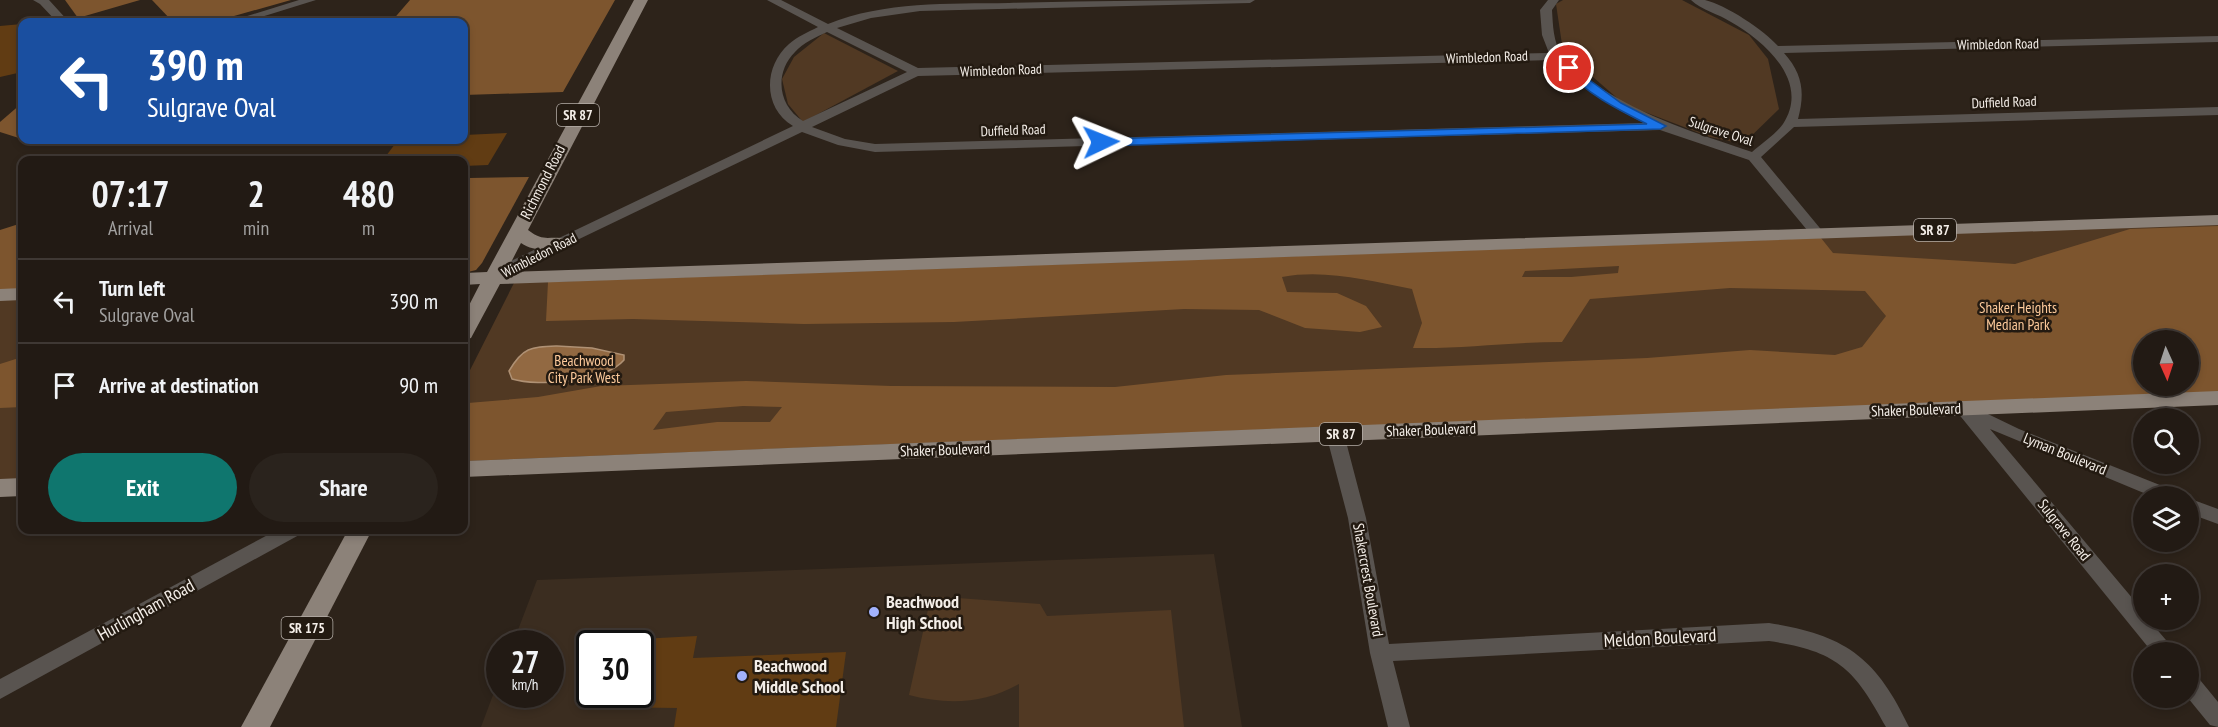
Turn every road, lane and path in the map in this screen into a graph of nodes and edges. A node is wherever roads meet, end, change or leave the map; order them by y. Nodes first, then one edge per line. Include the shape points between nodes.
1 (38, 0) edge
2 (310, 0) edge
3 (641, 0) edge
4 (772, 0) edge
5 (1250, 0) edge
6 (1554, 0) edge
7 (1696, 0) edge
8 (59, 18) edge
9 (248, 18) edge
10 (828, 28) junction
11 (2218, 39) edge
12 (1777, 50) junction
13 (1556, 56) junction
14 (916, 72) junction
15 (2218, 111) edge
16 (1790, 123) junction
17 (1661, 126) junction
18 (801, 127) junction
19 (1754, 157) junction
20 (2218, 220) edge
21 (518, 231) junction
22 (1816, 233) junction
23 (560, 243) junction
24 (493, 278) junction
25 (468, 279) edge
26 (18, 294) edge
27 (0, 295) edge
28 (468, 325) edge
29 (2218, 398) edge
30 (1963, 408) junction
31 (1335, 434) junction
32 (468, 469) edge
33 (2143, 486) edge
34 (18, 487) edge
35 (0, 488) edge
36 (2199, 509) edge
37 (2218, 517) edge
38 (285, 534) edge
39 (358, 534) edge
40 (2156, 642) edge
41 (1380, 653) junction
42 (0, 690) edge
43 (2199, 695) edge
44 (2218, 718) edge
45 (255, 727) edge
46 (1399, 727) edge
47 (1898, 727) edge

1 - 8 street via 44,1
2 - 9 street
3 - 21 main road, Richmond Road / SR 87
4 - 10 street
5 - 10 street via 920,8 870,14
6 - 13 street, Sulgrave Oval via 1546,10 1548,36
7 - 12 street via 1720,10
10 - 14 street
10 - 18 street via 795,46 780,63 776,100
11 - 12 street, Wimbledon Road
12 - 16 street via 1795,79 1798,101
13 - 14 street, Wimbledon Road
13 - 17 street, Sulgrave Oval via 1581,80 1618,105
14 - 18 street, Wimbledon Road
15 - 16 street, Duffield Road
16 - 19 street
17 - 18 street, Duffield Road via 914,148 851,144
17 - 19 street, Sulgrave Oval
18 - 23 street, Wimbledon Road
19 - 22 street, Sulgrave Oval
20 - 22 main road, SR 87
21 - 23 main road via 535,244
21 - 24 main road, Richmond Road / SR 87
22 - 24 main road, SR 87
23 - 24 street, Wimbledon Road
24 - 25 main road
24 - 28 main road, Richmond Road / SR 87
26 - 27 main road
29 - 30 main road, Shaker Boulevard / SR 87
30 - 31 main road, Shaker Boulevard / SR 87
30 - 33 street, Lyman Boulevard via 2013,433
30 - 40 street, Sulgrave Road
31 - 32 main road, Shaker Boulevard / SR 87
31 - 41 street, Shakercrest Boulevard via 1358,518
34 - 35 main road
36 - 37 street
38 - 42 street, Hurlingham Road
39 - 45 main road, SR 175
41 - 46 street, Shakercrest Boulevard
41 - 47 street, Meldon Boulevard via 1769,632 1801,636 1838,651 1864,672
43 - 44 street

